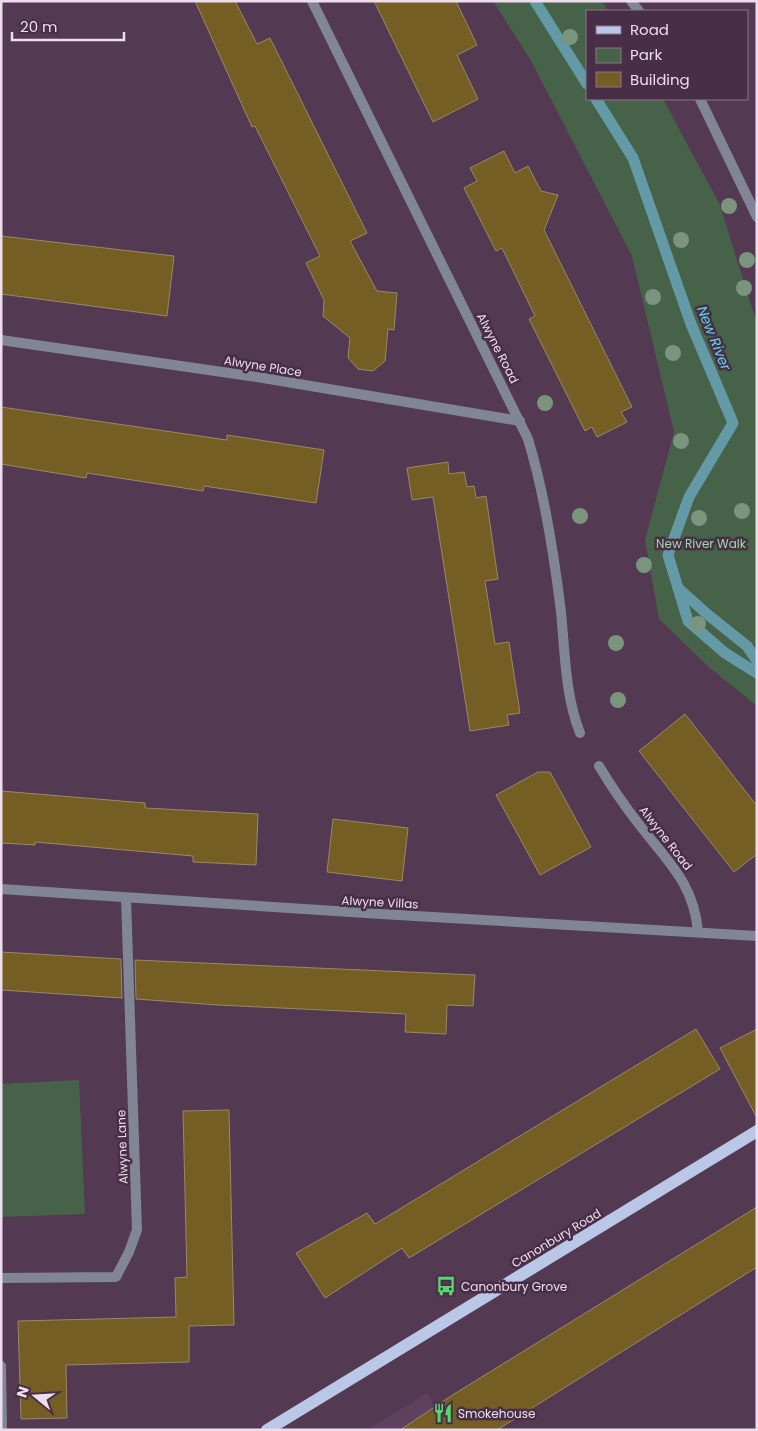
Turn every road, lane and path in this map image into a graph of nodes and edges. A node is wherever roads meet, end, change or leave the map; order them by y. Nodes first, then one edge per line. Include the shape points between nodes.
1 (312, 1) edge
2 (700, 100) edge
3 (757, 217) edge
4 (1, 340) edge
5 (520, 421) junction
6 (580, 733) dead end
7 (599, 766) dead end
8 (1, 889) edge
9 (126, 898) junction
10 (698, 932) junction
11 (757, 936) edge
12 (757, 1131) edge
13 (1, 1278) edge
14 (1, 1366) edge
15 (2, 1430) edge
16 (267, 1430) edge

1 - 5 street, Alwyne Road
2 - 3 street
4 - 5 street, Alwyne Place via 257,377
5 - 6 street, Alwyne Road via 542,486 570,691
7 - 10 street, Alwyne Road via 683,881 693,902
8 - 9 street, Alwyne Villas
9 - 10 street, Alwyne Villas
9 - 13 street, Alwyne Lane via 137,1230 116,1277
10 - 11 street, Alwyne Villas
12 - 16 main road, Canonbury Road
14 - 15 street

